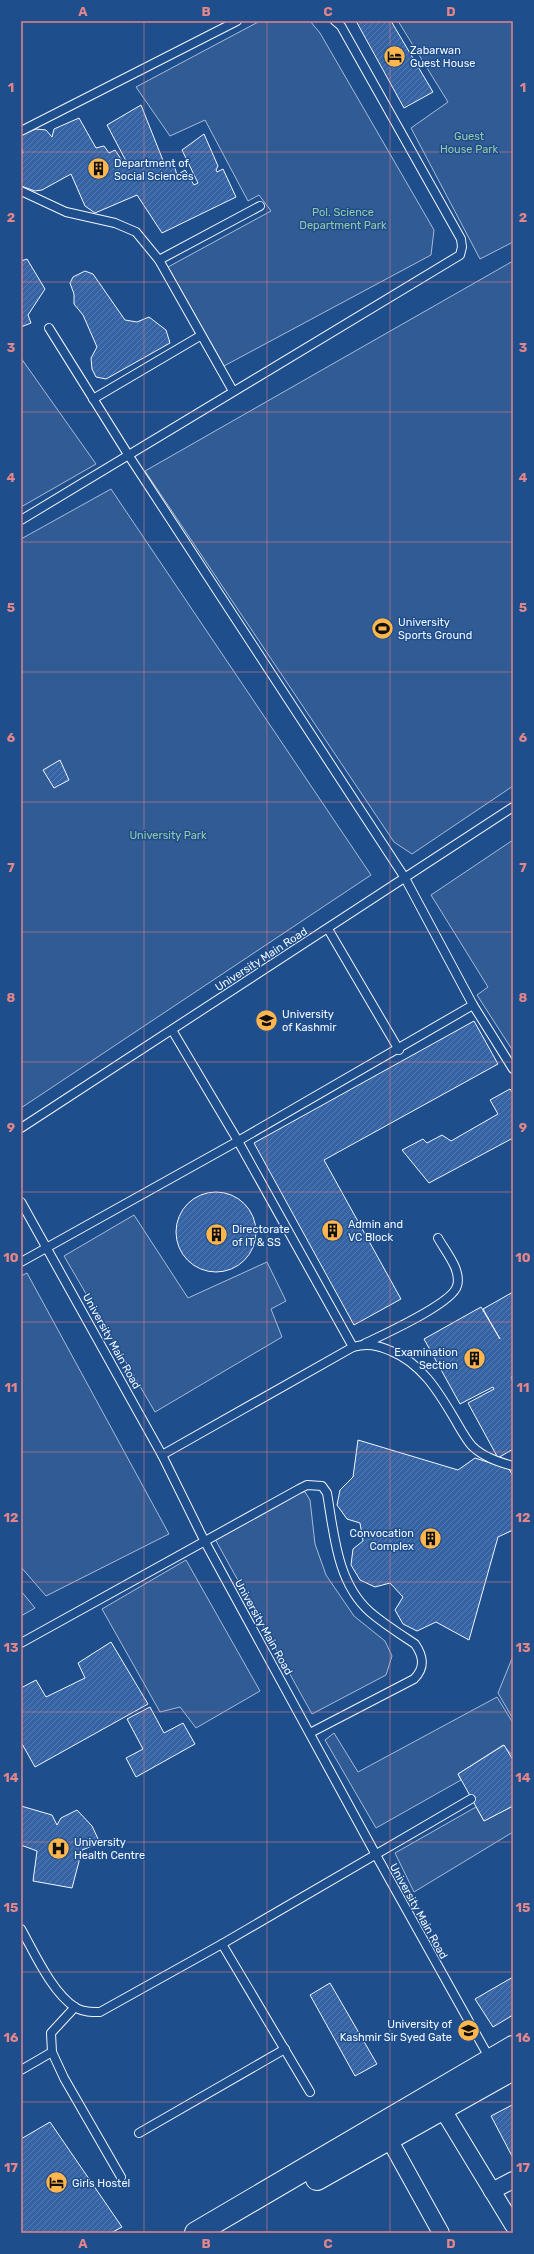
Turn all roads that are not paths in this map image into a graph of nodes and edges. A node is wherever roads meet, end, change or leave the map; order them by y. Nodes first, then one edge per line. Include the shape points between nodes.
1 (237, 21) edge
2 (336, 21) edge
3 (21, 131) edge
4 (21, 191) edge
5 (260, 206) dead end
6 (160, 260) junction
7 (49, 328) dead end
8 (200, 336) junction
9 (233, 391) junction
10 (93, 399) junction
11 (129, 456) junction
12 (21, 520) edge
13 (513, 807) edge
14 (405, 878) junction
15 (328, 928) junction
16 (473, 1005) junction
17 (172, 1030) junction
18 (399, 1050) junction
19 (513, 1069) edge
20 (21, 1128) edge
21 (238, 1141) junction
22 (21, 1202) edge
23 (438, 1238) dead end
24 (47, 1247) junction
25 (21, 1262) edge
26 (363, 1344) junction
27 (353, 1347) junction
28 (162, 1455) junction
29 (513, 1466) edge
30 (204, 1540) junction
31 (21, 1643) edge
32 (310, 1733) junction
33 (471, 1799) dead end
34 (376, 1855) junction
35 (21, 1928) edge
36 (222, 1944) junction
37 (75, 2008) junction
38 (513, 2047) edge
39 (285, 2050) junction
40 (52, 2052) junction
41 (491, 2060) junction
42 (513, 2069) edge
43 (21, 2070) edge
44 (310, 2092) dead end
45 (443, 2110) junction
46 (139, 2133) dead end
47 (390, 2139) junction
48 (121, 2177) dead end
49 (513, 2180) edge
50 (492, 2191) junction
51 (513, 2225) edge
52 (196, 2233) edge
53 (222, 2233) edge
54 (441, 2233) edge

1 - 3 lane
2 - 9 lane via 461,239 460,255
4 - 6 lane via 66,212 115,223 136,232
5 - 6 lane
6 - 8 lane
7 - 10 lane
8 - 9 lane
8 - 10 lane
9 - 11 lane
10 - 11 lane
11 - 12 lane
11 - 14 lane
13 - 14 lane, University Main Road
14 - 15 lane, University Main Road
14 - 16 lane
15 - 17 lane, University Main Road
15 - 18 lane
16 - 18 lane
16 - 19 lane
17 - 20 lane, University Main Road
17 - 21 lane
18 - 21 lane
21 - 24 lane
21 - 27 lane
22 - 24 lane, University Main Road
23 - 26 lane via 457,1274 458,1285 454,1293 447,1300
24 - 25 lane
24 - 28 lane, University Main Road
26 - 27 lane
26 - 29 lane via 377,1345 410,1361 441,1396 473,1447 496,1461
27 - 28 lane
28 - 30 lane, University Main Road
30 - 31 lane
30 - 32 lane, University Main Road
30 - 32 lane via 307,1485 322,1486 327,1493 337,1553 348,1584 369,1611 415,1644 420,1651 423,1665 414,1679
32 - 34 lane, University Main Road
33 - 34 lane
34 - 36 lane
34 - 41 lane, University Main Road
35 - 37 lane via 51,1980
36 - 37 lane via 100,2012 86,2012
36 - 39 lane
37 - 40 lane via 51,2033
38 - 41 main road
39 - 44 lane
39 - 46 lane
40 - 43 lane
40 - 48 lane via 64,2078
41 - 52 main road
42 - 45 main road
45 - 47 main road
45 - 50 street
47 - 53 main road
47 - 54 street
49 - 50 street
50 - 51 street

